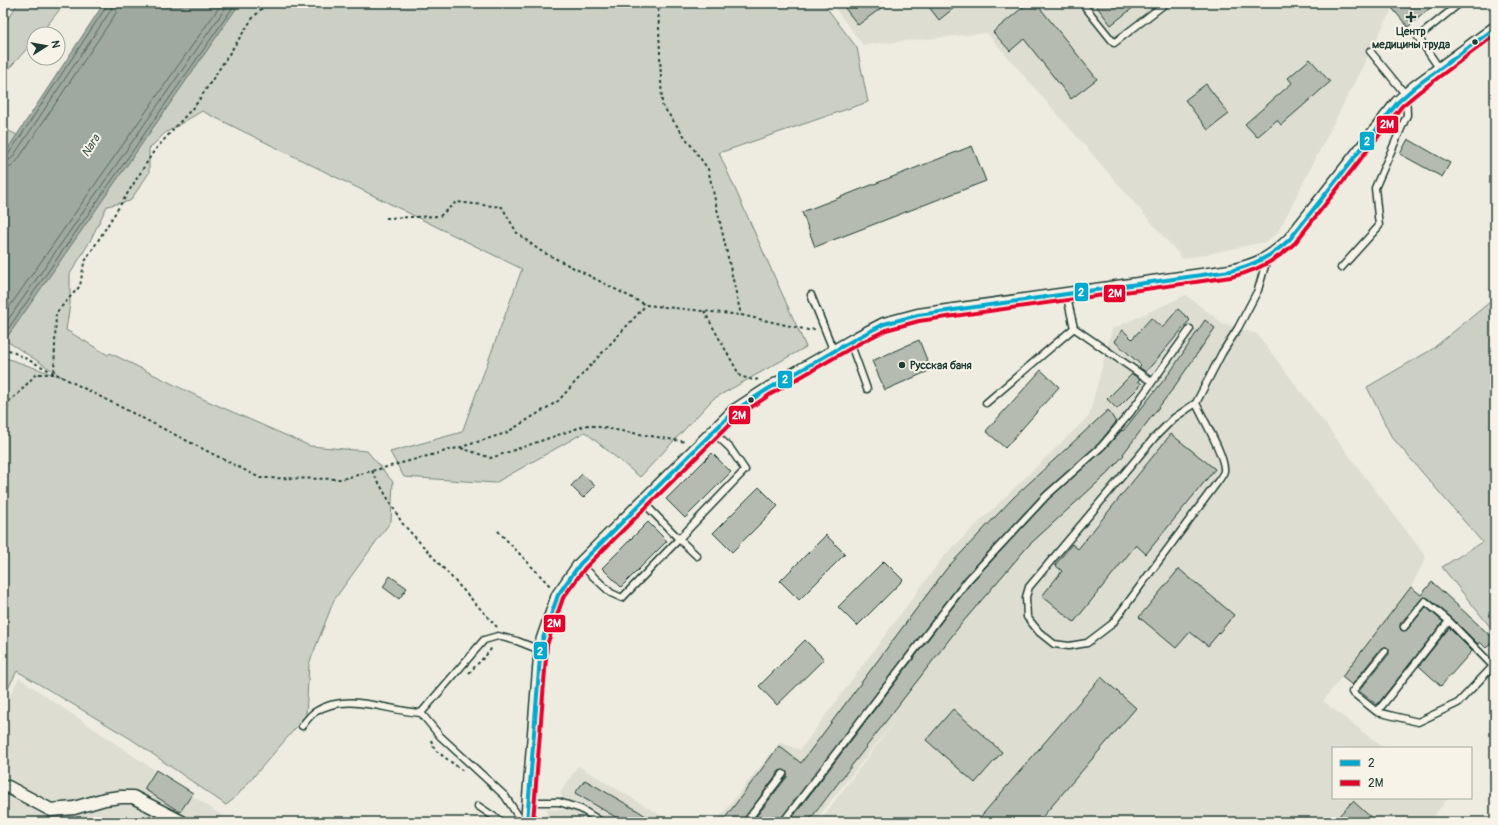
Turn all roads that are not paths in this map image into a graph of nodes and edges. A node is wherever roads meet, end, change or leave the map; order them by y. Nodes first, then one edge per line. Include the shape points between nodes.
1 (1082, 3) edge
2 (1166, 3) edge
3 (1460, 3) edge
4 (1495, 28) edge
5 (1370, 51) dead end
6 (1440, 68) junction
7 (1406, 95) junction
8 (1267, 259) junction
9 (1341, 268) dead end
10 (811, 294) dead end
11 (1066, 294) junction
12 (1074, 328) junction
13 (1190, 328) dead end
14 (850, 342) junction
15 (834, 352) junction
16 (1152, 382) junction
17 (867, 389) dead end
18 (986, 403) dead end
19 (1196, 403) junction
20 (713, 432) junction
21 (643, 502) junction
22 (679, 539) junction
23 (697, 556) dead end
24 (580, 564) junction
25 (1449, 621) junction
26 (1404, 627) dead end
27 (540, 650) junction
28 (1385, 651) dead end
29 (1494, 665) edge
30 (1377, 712) junction
31 (421, 713) junction
32 (302, 726) dead end
33 (783, 774) dead end
34 (8, 787) dead end
35 (529, 802) junction
36 (478, 806) dead end
37 (182, 822) edge
38 (502, 822) edge
39 (522, 822) edge
40 (528, 822) edge
41 (602, 822) edge
42 (746, 822) edge
43 (783, 822) edge

1 - 2 lane via 1114,43
3 - 6 lane via 1418,37
4 - 6 street
5 - 7 lane
6 - 7 street
7 - 8 street via 1290,239
7 - 9 lane via 1407,115 1375,188 1379,226
8 - 11 street via 1230,271
8 - 19 lane via 1258,290
10 - 15 lane
11 - 12 lane
11 - 14 street via 918,315 884,324
12 - 16 lane
12 - 18 lane
13 - 16 lane
14 - 15 street
14 - 17 lane
15 - 20 street via 734,411
16 - 43 lane via 1102,446 1046,496 968,580
19 - 19 lane via 1174,418 1154,438 1028,587 1027,617 1039,632 1054,644 1069,646 1088,643 1112,624 1224,473 1221,455
20 - 21 street
20 - 22 lane via 730,448 745,470
21 - 22 lane
21 - 24 street
22 - 23 lane
22 - 24 lane via 622,598 611,593
24 - 27 street via 558,595
25 - 26 lane via 1425,601
25 - 29 lane
25 - 30 lane
27 - 31 lane via 498,636 484,640
27 - 35 street
28 - 30 lane via 1352,692
29 - 30 lane via 1458,702 1418,722
31 - 32 lane via 348,702 314,712
31 - 39 lane via 440,736 505,796
33 - 42 lane
34 - 37 street via 51,810 74,808 105,799 133,797
35 - 40 street
35 - 41 lane via 559,802 581,809
36 - 38 lane

